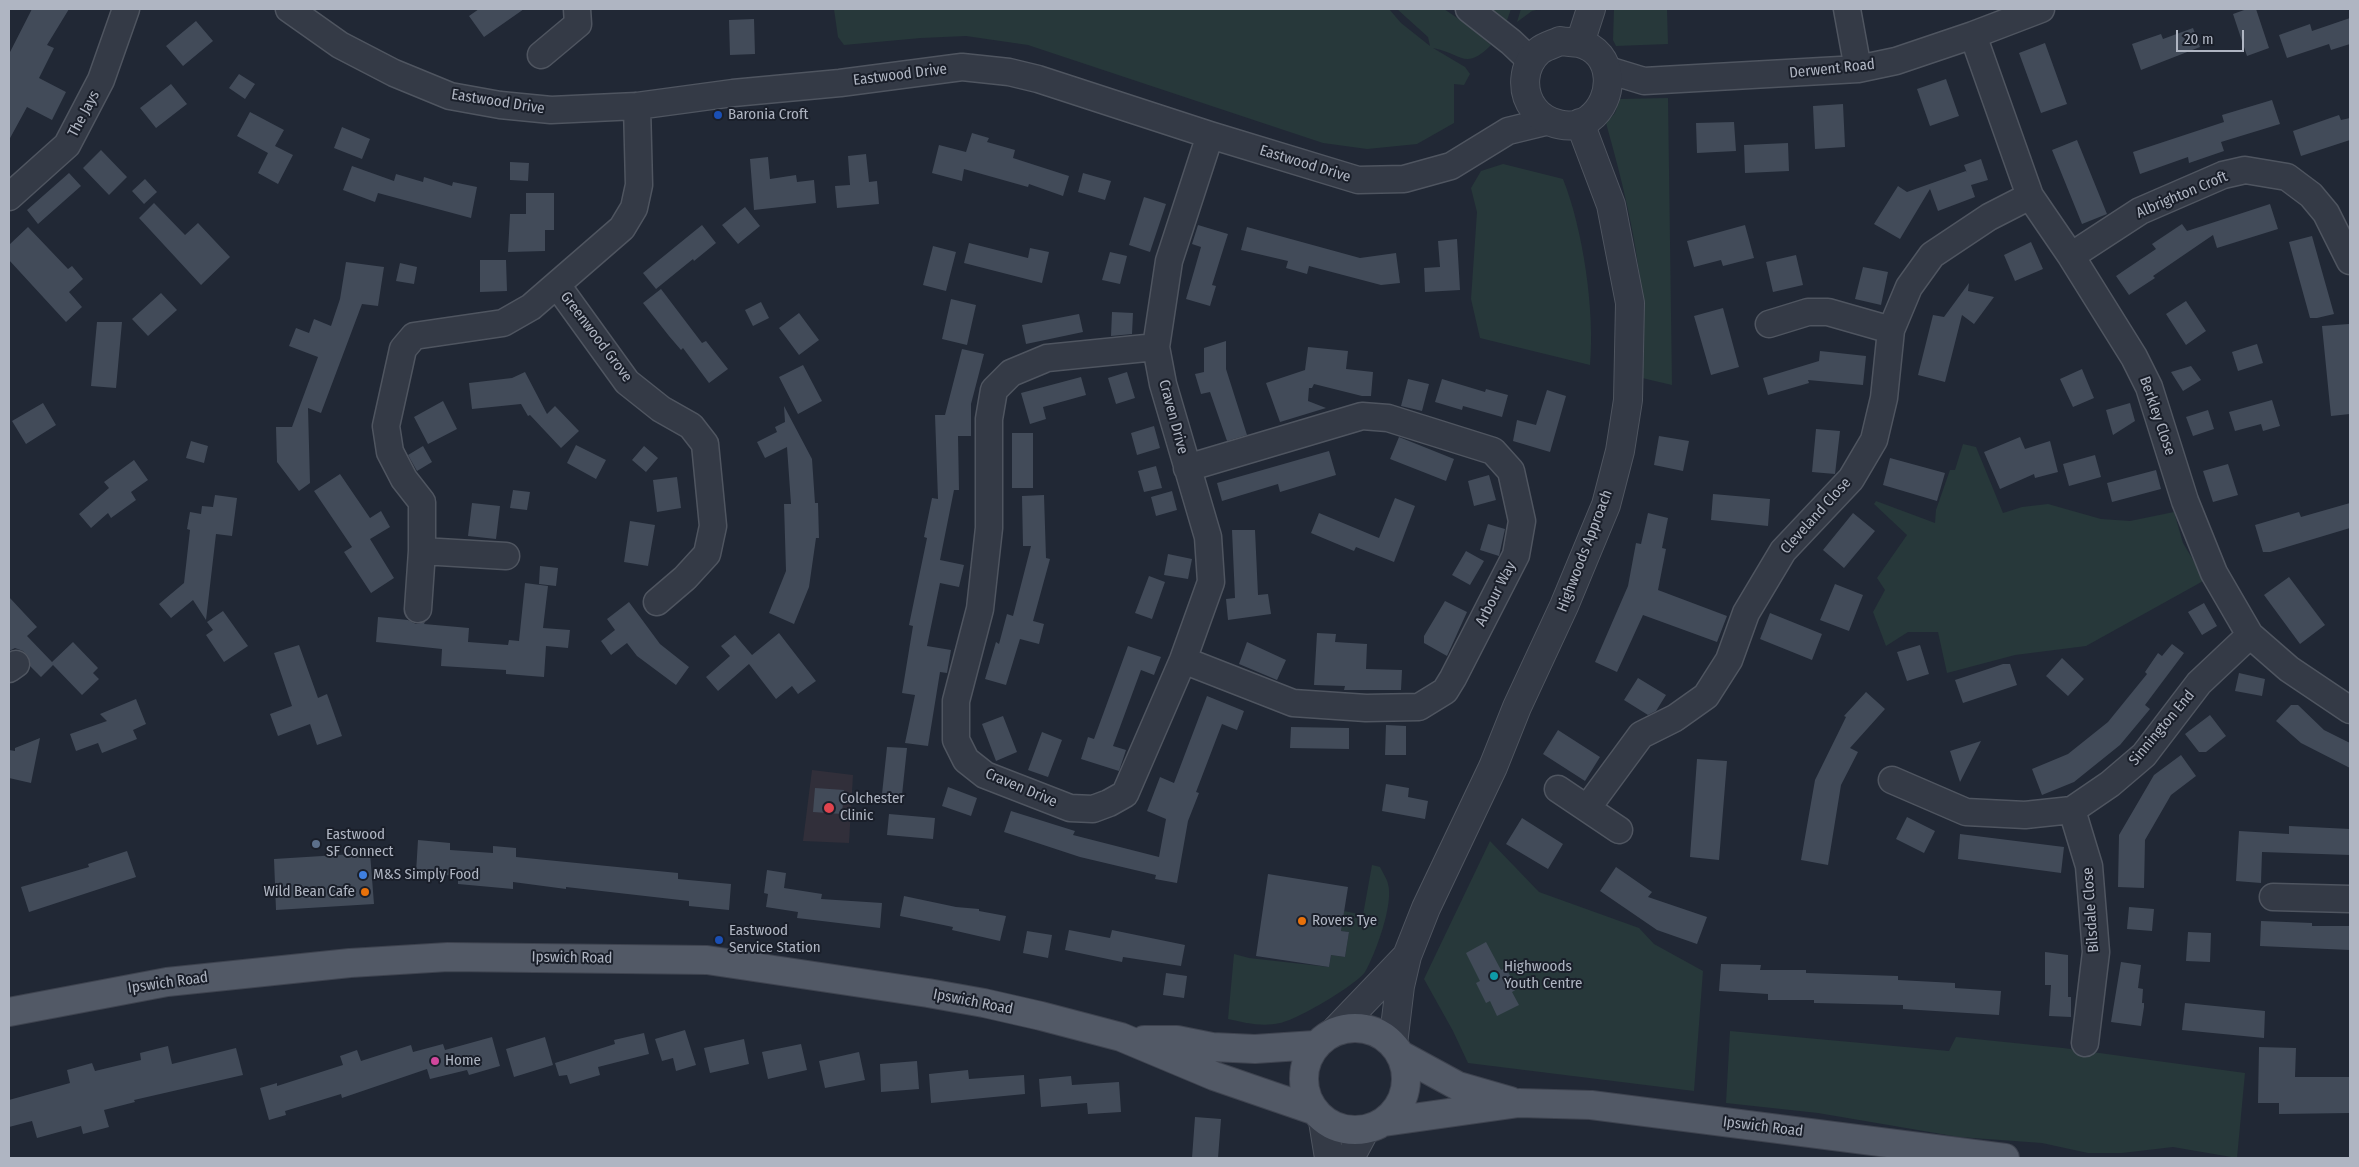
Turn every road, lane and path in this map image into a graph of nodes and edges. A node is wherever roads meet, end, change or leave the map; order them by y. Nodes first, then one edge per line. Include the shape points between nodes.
1 (126, 9) edge
2 (289, 9) edge
3 (577, 9) edge
4 (1469, 9) edge
5 (1591, 9) edge
6 (1847, 9) edge
7 (2041, 9) edge
8 (1973, 36) junction
9 (1511, 42) junction
10 (1580, 43) junction
11 (541, 54) dead end
12 (1531, 61) junction
13 (1858, 69) junction
14 (1608, 70) junction
15 (1644, 81) junction
16 (1528, 98) junction
17 (1606, 98) junction
18 (637, 106) junction
19 (1549, 121) junction
20 (1580, 123) junction
21 (1508, 131) junction
22 (1210, 135) junction
23 (2030, 196) junction
24 (9, 197) edge
25 (2071, 256) junction
26 (2350, 261) edge
27 (556, 285) junction
28 (1769, 324) dead end
29 (1891, 330) junction
30 (1156, 347) junction
31 (1187, 468) junction
32 (422, 551) junction
33 (506, 556) dead end
34 (657, 602) dead end
35 (418, 609) dead end
36 (2250, 634) junction
37 (1183, 660) junction
38 (2350, 710) edge
39 (1892, 780) dead end
40 (1558, 789) dead end
41 (1588, 807) junction
42 (2072, 810) junction
43 (1619, 830) dead end
44 (2273, 897) dead end
45 (2350, 899) edge
46 (1407, 956) junction
47 (9, 1012) edge
48 (1326, 1037) junction
49 (1130, 1040) junction
50 (2085, 1043) dead end
51 (1397, 1050) junction
52 (1519, 1103) junction
53 (1318, 1115) junction
54 (1374, 1126) junction
55 (1329, 1158) edge
56 (1350, 1158) edge
57 (2005, 1158) edge

1 - 24 street, The Jays via 101,80 67,145
2 - 18 street, Eastwood Drive via 340,45 394,73 450,96 500,106 550,110
3 - 11 street via 578,24
4 - 9 street
5 - 10 street
6 - 13 street
7 - 8 street, Derwent Road
8 - 13 street, Derwent Road via 1896,61
8 - 23 street, Berkley Close
9 - 12 street
9 - 16 street
10 - 12 street via 1560,41 1540,50
10 - 14 street via 1594,51
12 - 16 street via 1525,79
13 - 15 street, Derwent Road
14 - 15 street, Derwent Road
14 - 17 street
15 - 17 street, Derwent Road
16 - 19 street via 1537,113
16 - 21 street, Eastwood Drive
17 - 20 street via 1590,118
18 - 22 street, Eastwood Drive via 962,67 1038,79
18 - 27 street via 639,185 634,208 622,228
19 - 20 street via 1560,125
19 - 21 street, Eastwood Drive
20 - 46 street, Highwoods Approach via 1611,205 1630,303 1628,400 1620,451 1606,505 1564,606
21 - 22 street, Eastwood Drive via 1451,166 1404,179 1358,180
22 - 30 street, Craven Drive via 1169,260
23 - 25 street, Berkley Close
23 - 29 street, Cleveland Close via 1989,217 1932,255 1909,287
25 - 26 street, Albrighton Croft via 2140,211 2223,175 2245,170 2287,177 2311,195 2326,213
25 - 36 street, Berkley Close via 2149,387 2185,502 2214,573
27 - 32 street via 531,307 503,323 414,336 403,349 386,426 390,452 422,502
27 - 34 street, Greenwood Grove via 627,382 660,409 691,426 705,444 712,526 708,554
28 - 29 street via 1808,312 1828,312
29 - 41 street, Cleveland Close via 1884,398 1874,440 1851,479 1783,551 1746,613 1729,660 1706,696 1676,718 1641,735
30 - 31 street, Craven Drive
30 - 37 street, Craven Drive via 1047,358 1011,373 994,390 989,420 989,528 980,609 956,701 956,740 966,760 986,775 1070,808 1093,809 1125,794
31 - 37 street, Craven Drive via 1208,537 1211,582
31 - 37 street, Arbour Way via 1362,416 1388,418 1493,450 1511,471 1522,521 1516,555 1453,678 1445,691 1419,707 1293,704
32 - 33 street
32 - 35 street
36 - 38 street, Berkley Close via 2289,669
36 - 42 street, Sinnington End via 2199,683 2144,755
39 - 42 street, Sinnington End via 1966,812 2025,815
40 - 41 street
41 - 43 street
42 - 50 street, Bilsdale Close via 2089,866 2096,952
44 - 45 street
46 - 48 street, Highwoods Approach
46 - 51 street, Highwoods Approach via 1400,986
47 - 49 main road, Ipswich Road via 167,982 359,962 448,957 706,960 984,1003
48 - 49 main road, Ipswich Road via 1255,1049 1177,1040
48 - 51 main road via 1358,1027 1378,1032
48 - 53 main road via 1304,1067 1304,1090
49 - 53 main road, Ipswich Road
51 - 52 main road, Ipswich Road via 1458,1086
51 - 54 main road via 1406,1073 1400,1105
52 - 54 main road, Ipswich Road
52 - 57 main road, Ipswich Road via 1590,1105
53 - 54 main road via 1343,1130
53 - 55 street
54 - 56 street

